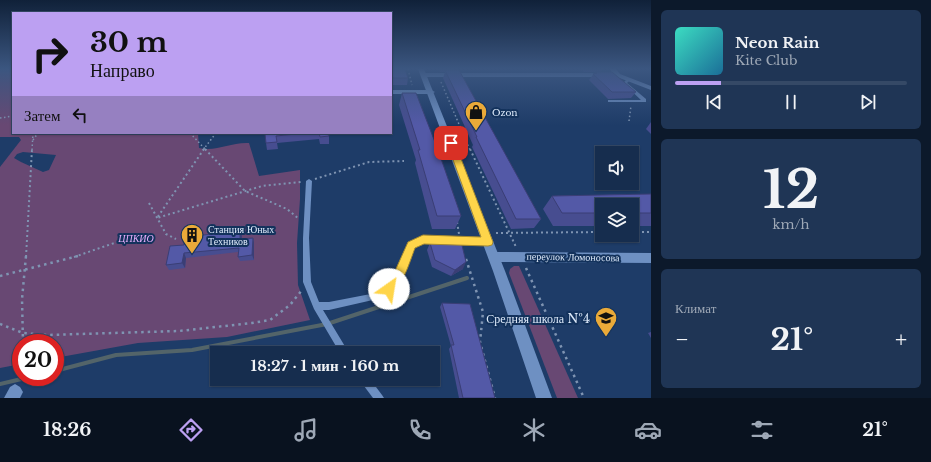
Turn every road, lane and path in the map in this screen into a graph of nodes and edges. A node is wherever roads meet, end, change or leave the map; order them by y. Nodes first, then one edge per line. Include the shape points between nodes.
1 (413, 88) edge
2 (429, 88) edge
3 (444, 88) edge
4 (630, 88) edge
5 (392, 92) edge
6 (414, 92) junction
7 (431, 92) junction
8 (644, 100) junction
9 (651, 100) edge
10 (610, 101) dead end
11 (631, 101) junction
12 (12, 116) edge
13 (0, 118) edge
14 (629, 122) dead end
15 (33, 134) edge
16 (37, 134) edge
17 (191, 134) edge
18 (215, 134) edge
19 (33, 140) junction
20 (204, 149) junction
21 (404, 161) dead end
22 (309, 181) junction
23 (245, 191) junction
24 (149, 203) dead end
25 (157, 218) junction
26 (457, 222) edge
27 (307, 225) junction
28 (595, 232) edge
29 (639, 232) edge
30 (651, 232) edge
31 (459, 233) junction
32 (465, 233) dead end
33 (509, 233) junction
34 (486, 237) junction
35 (176, 239) dead end
36 (120, 241) dead end
37 (460, 241) junction
38 (494, 256) junction
39 (521, 257) junction
40 (651, 258) edge
41 (24, 268) junction
42 (0, 276) edge
43 (307, 282) junction
44 (317, 306) junction
45 (0, 324) edge
46 (23, 333) junction
47 (341, 346) edge
48 (370, 386) edge
49 (379, 398) edge
50 (495, 398) edge
51 (544, 398) edge
52 (584, 398) edge

1 - 6 path
2 - 7 street
3 - 33 path
4 - 8 lane
5 - 6 street
6 - 7 street
7 - 34 street
8 - 9 lane
8 - 11 lane
10 - 11 lane
11 - 14 path
12 - 13 path
15 - 19 path
16 - 19 path
17 - 20 path
18 - 20 path
19 - 41 path
20 - 23 path
20 - 25 path
21 - 22 path via 369,162
22 - 23 path via 262,186
22 - 27 lane
23 - 25 path
23 - 27 path via 254,197 288,209
24 - 25 path
25 - 35 path via 166,234
26 - 31 path
27 - 43 lane
28 - 33 path
29 - 30 path
31 - 32 path
31 - 37 path
33 - 34 path
33 - 39 path
34 - 37 lane
34 - 38 street
36 - 41 path via 79,256
37 - 44 lane via 423,240 411,245 395,284 383,295
37 - 50 path via 483,312 480,342
38 - 39 street, переулок Ломоносова
38 - 51 street
39 - 40 street, переулок Ломоносова
39 - 52 path
41 - 42 path
41 - 46 path
43 - 44 lane
43 - 46 path via 290,305 270,320 179,331 97,335
44 - 47 lane
45 - 46 path
48 - 49 lane

